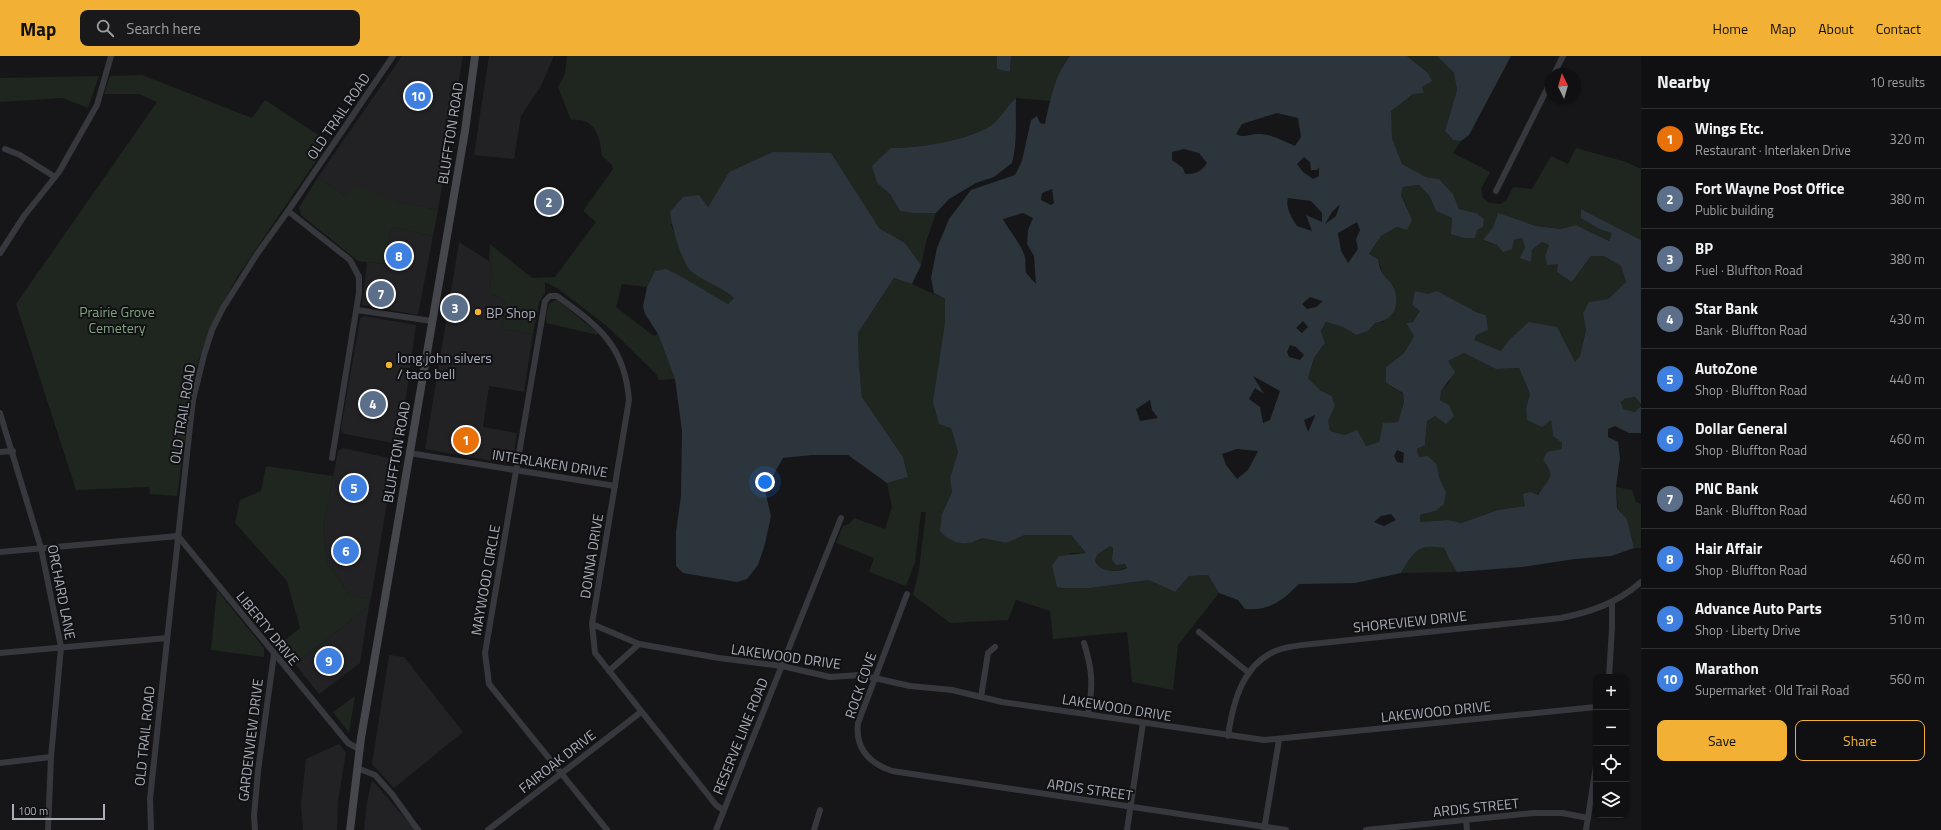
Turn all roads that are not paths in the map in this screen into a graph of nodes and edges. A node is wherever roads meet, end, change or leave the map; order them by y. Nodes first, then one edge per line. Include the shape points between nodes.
1 (111, 56) edge
2 (393, 56) edge
3 (475, 56) edge
4 (1563, 56) edge
5 (1557, 68) edge
6 (1545, 93) edge
7 (5, 149) dead end
8 (55, 177) junction
9 (1496, 191) dead end
10 (288, 212) junction
11 (0, 253) edge
12 (550, 296) joint
13 (357, 310) junction
14 (432, 322) junction
15 (0, 413) edge
16 (13, 451) junction
17 (0, 452) edge
18 (409, 453) junction
19 (332, 458) dead end
20 (516, 470) junction
21 (615, 486) junction
22 (841, 518) dead end
23 (178, 536) junction
24 (41, 548) junction
25 (0, 552) edge
26 (1641, 582) edge
27 (907, 594) dead end
28 (1612, 603) junction
29 (592, 624) junction
30 (1199, 632) dead end
31 (166, 638) junction
32 (1084, 643) dead end
33 (638, 644) junction
34 (61, 647) junction
35 (995, 647) dead end
36 (0, 653) edge
37 (274, 654) junction
38 (782, 666) junction
39 (609, 671) junction
40 (1249, 673) junction
41 (1610, 674) edge
42 (874, 678) junction
43 (981, 697) junction
44 (1593, 707) edge
45 (641, 712) junction
46 (1088, 714) junction
47 (1143, 723) junction
48 (1228, 736) junction
49 (1280, 740) junction
50 (359, 749) junction
51 (51, 757) junction
52 (0, 763) edge
53 (357, 768) junction
54 (892, 771) joint
55 (561, 773) junction
56 (1594, 782) edge
57 (1131, 807) junction
58 (724, 810) junction
59 (820, 810) dead end
60 (1588, 818) junction
61 (1466, 820) junction
62 (1264, 828) edge
63 (48, 830) edge
64 (150, 830) edge
65 (255, 830) edge
66 (350, 830) edge
67 (418, 830) edge
68 (488, 830) edge
69 (607, 830) edge
70 (716, 830) edge
71 (814, 830) edge
72 (1128, 830) edge
73 (1286, 830) edge
74 (1366, 830) edge
75 (1467, 830) edge
76 (1586, 830) edge

1 - 8 street via 97,105
2 - 10 street, OLD TRAIL ROAD
3 - 14 main road, BLUFFTON ROAD
4 - 5 street
6 - 9 street
7 - 8 street via 20,155
8 - 11 street via 24,216
10 - 13 street via 350,260 359,277
10 - 23 street, OLD TRAIL ROAD via 248,267 212,330 193,400
12 - 20 street, MAYWOOD CIRCLE via 545,301
12 - 21 street, DONNA DRIVE via 557,296 591,321 604,334 624,367 629,400
13 - 14 street
13 - 19 street
14 - 18 main road, BLUFFTON ROAD
15 - 16 street, ORCHARD LANE
16 - 17 street
16 - 24 street, ORCHARD LANE
18 - 20 street, INTERLAKEN DRIVE
18 - 50 main road, BLUFFTON ROAD
20 - 21 street, INTERLAKEN DRIVE
20 - 55 street, MAYWOOD CIRCLE via 484,653 489,684
21 - 29 street, DONNA DRIVE
22 - 38 street, RESERVE LINE ROAD
23 - 24 street
23 - 31 street, OLD TRAIL ROAD
23 - 37 street, LIBERTY DRIVE
24 - 25 street
24 - 34 street, ORCHARD LANE
26 - 28 street, SHOREVIEW DRIVE
27 - 42 street, ROCK COVE
28 - 40 street, SHOREVIEW DRIVE via 1561,618 1281,649 1263,659
28 - 41 street
29 - 33 street, LAKEWOOD DRIVE
29 - 39 street, DONNA DRIVE via 595,653
30 - 40 street
31 - 34 street
31 - 64 street, OLD TRAIL ROAD via 150,800
32 - 46 street via 1092,674
33 - 38 street, LAKEWOOD DRIVE
33 - 39 street
34 - 36 street
34 - 51 street, ORCHARD LANE
35 - 43 street via 988,654
37 - 50 street, LIBERTY DRIVE via 348,743
37 - 65 street, GARDENVIEW DRIVE via 258,778
38 - 42 street, LAKEWOOD DRIVE via 830,677 854,675
38 - 58 street, RESERVE LINE ROAD
39 - 45 street, DONNA DRIVE
40 - 48 street, SHOREVIEW DRIVE via 1236,695
42 - 43 street, LAKEWOOD DRIVE
42 - 54 street, ROCK COVE via 858,723 858,740 871,761
43 - 46 street, LAKEWOOD DRIVE
44 - 49 street, LAKEWOOD DRIVE
45 - 55 street, FAIROAK DRIVE
45 - 58 street, DONNA DRIVE via 716,805
46 - 47 street, LAKEWOOD DRIVE
47 - 48 street, LAKEWOOD DRIVE
47 - 57 street
48 - 49 street, LAKEWOOD DRIVE
49 - 62 street
50 - 53 main road, BLUFFTON ROAD
51 - 52 street
51 - 63 street, ORCHARD LANE
53 - 66 main road, BLUFFTON ROAD
53 - 67 street via 375,775
54 - 57 street, ARDIS STREET
55 - 68 street, FAIROAK DRIVE
55 - 69 street, MAYWOOD CIRCLE
56 - 60 street
57 - 62 street, ARDIS STREET
57 - 72 street
58 - 70 street, RESERVE LINE ROAD
59 - 71 street
60 - 61 street, ARDIS STREET via 1548,812
60 - 76 street
61 - 74 street, ARDIS STREET
61 - 75 street
62 - 73 street, ARDIS STREET

